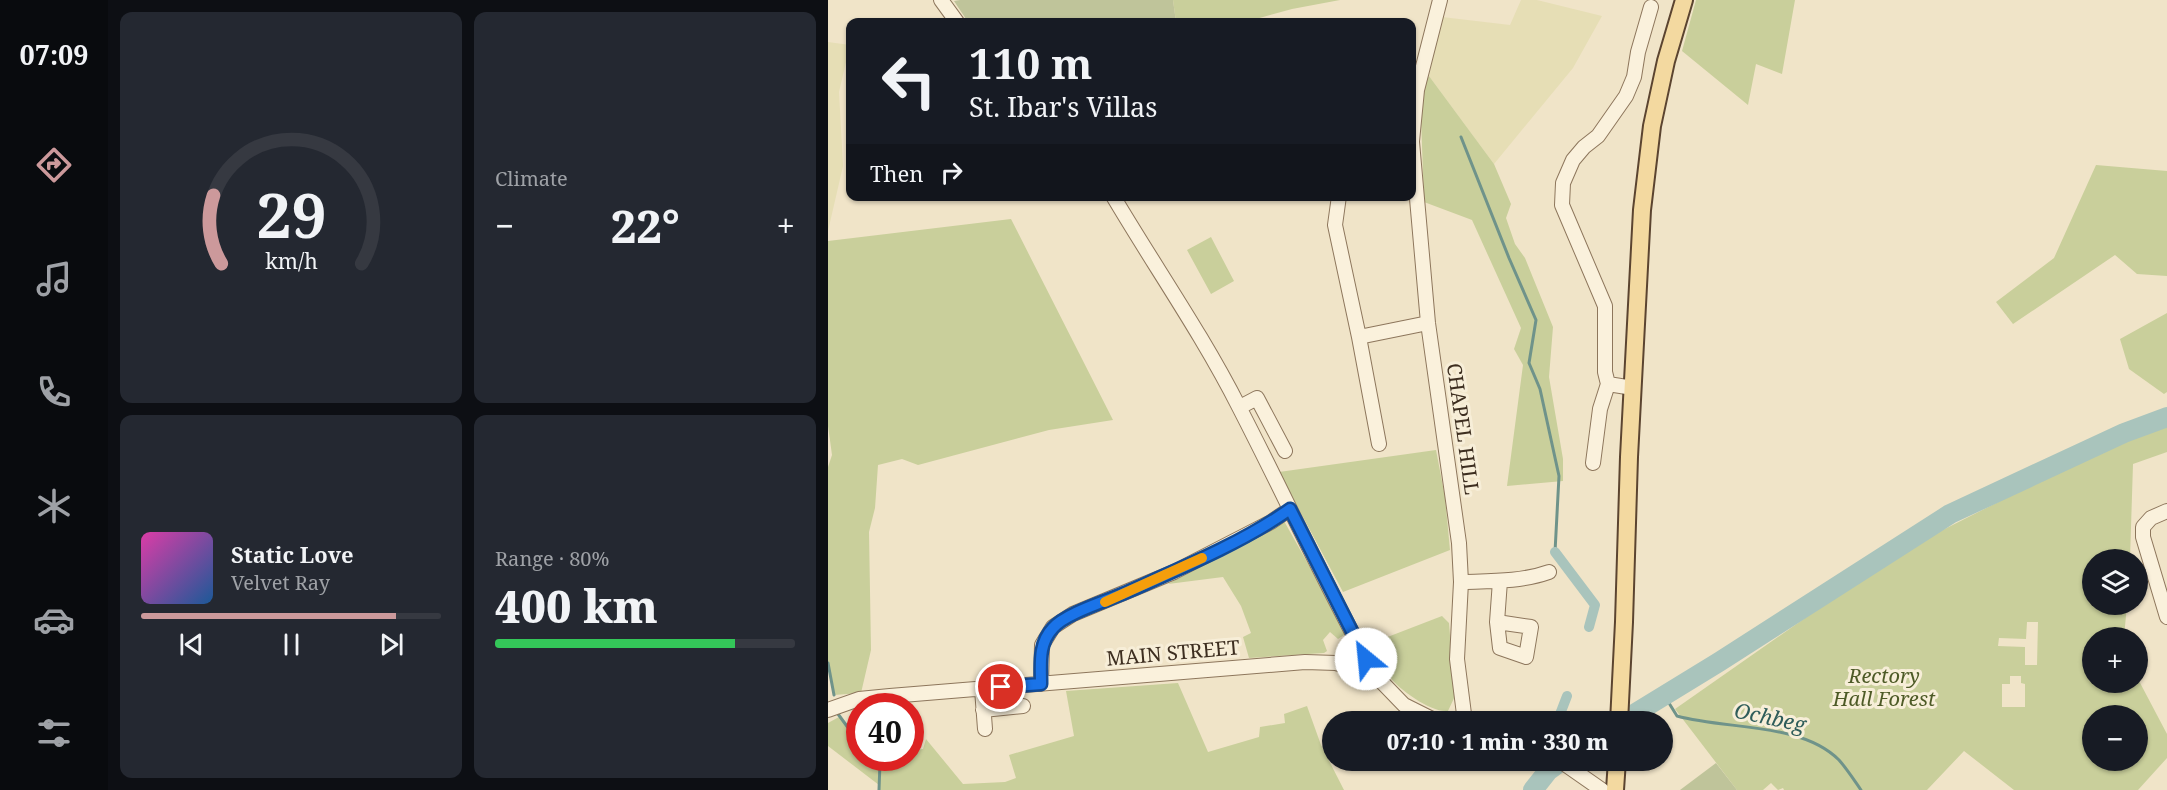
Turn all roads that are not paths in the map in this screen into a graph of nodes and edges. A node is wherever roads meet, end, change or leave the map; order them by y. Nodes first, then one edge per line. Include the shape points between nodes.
1 (941, 0) edge
2 (1440, 0) edge
3 (1684, 0) edge
4 (1651, 6) dead end
5 (954, 18) edge
6 (1416, 100) edge
7 (1416, 187) edge
8 (1116, 201) edge
9 (1338, 201) edge
10 (1428, 323) junction
11 (1359, 337) junction
12 (1608, 384) junction
13 (1633, 388) junction
14 (1239, 407) junction
15 (1379, 444) dead end
16 (1285, 451) dead end
17 (1593, 463) dead end
18 (1290, 509) junction
19 (2167, 512) edge
20 (1549, 572) dead end
21 (1500, 581) junction
22 (1461, 582) junction
23 (2167, 617) edge
24 (1497, 622) dead end
25 (1375, 675) junction
26 (1041, 684) junction
27 (982, 689) junction
28 (1023, 706) dead end
29 (828, 710) edge
30 (983, 710) junction
31 (1416, 711) edge
32 (1464, 711) edge
33 (1620, 711) edge
34 (985, 729) dead end
35 (1572, 771) edge
36 (1616, 771) edge
37 (1602, 790) edge
38 (1615, 790) edge

1 - 5 street
2 - 6 street, CHAPEL HILL
3 - 13 main road via 1652,126 1638,265
4 - 12 street via 1626,96 1598,136 1573,160 1563,183 1562,206 1605,306
7 - 10 street, CHAPEL HILL
8 - 14 street
9 - 11 street via 1335,225
10 - 11 street
10 - 22 street, CHAPEL HILL
11 - 15 street
12 - 13 street
12 - 17 street via 1600,409
13 - 33 main road
14 - 16 street via 1257,398
14 - 18 street
18 - 25 street
18 - 26 street via 1174,572 1072,614 1053,627 1042,645
19 - 23 street via 2143,526 2143,537
20 - 21 street
21 - 22 street
21 - 24 street
22 - 32 street, CHAPEL HILL via 1457,658
25 - 26 street, MAIN STREET via 1336,663 1305,662
25 - 31 street, MAIN STREET via 1404,705
26 - 27 street, MAIN STREET
27 - 29 street, MAIN STREET via 859,699
27 - 30 street
28 - 30 street
30 - 34 street
35 - 37 street
36 - 38 main road

